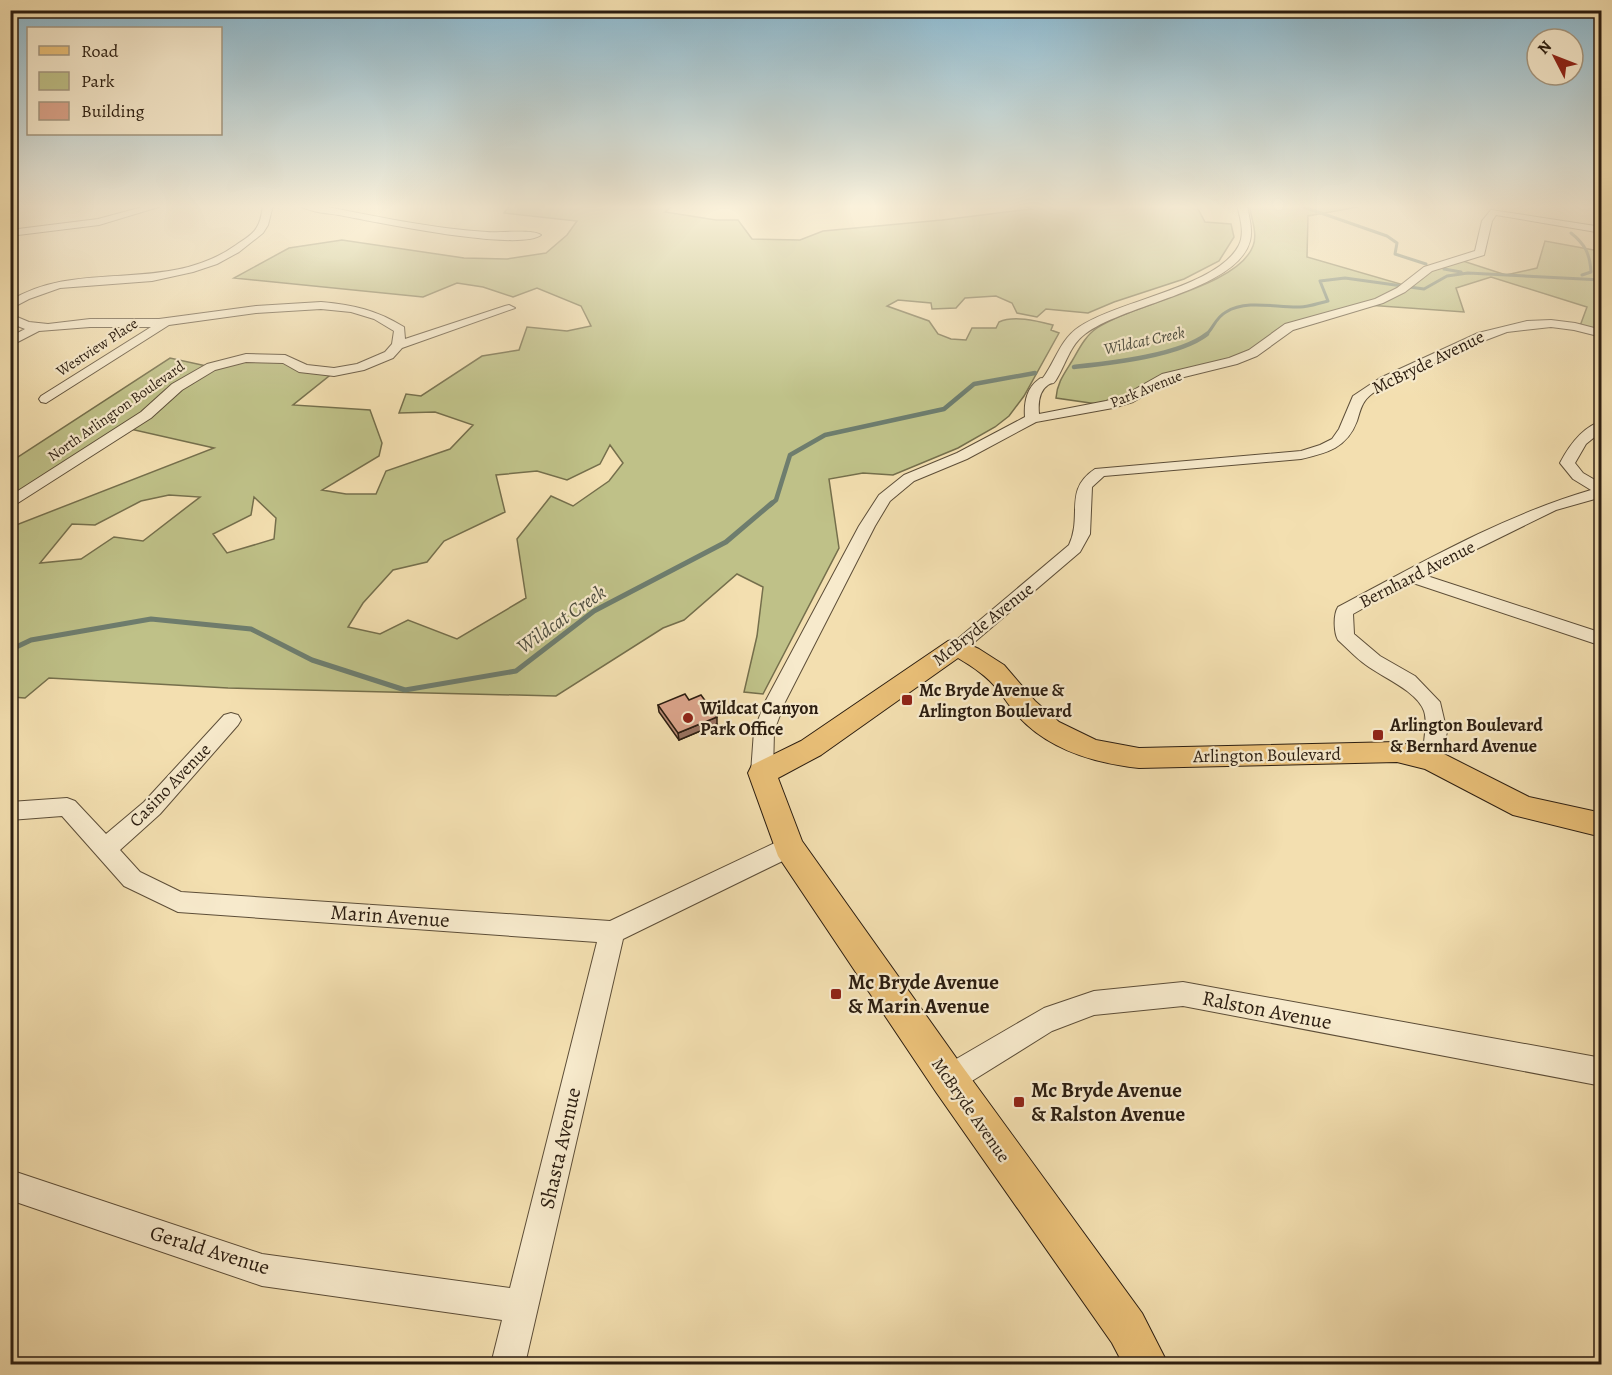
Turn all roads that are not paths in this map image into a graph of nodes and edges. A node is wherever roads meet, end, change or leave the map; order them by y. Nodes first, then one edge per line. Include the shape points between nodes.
1 (187, 269) edge
2 (1220, 269) edge
3 (1428, 269) edge
4 (14, 301) edge
5 (509, 308) dead end
6 (10, 317) edge
7 (165, 323) junction
8 (37, 327) junction
9 (1602, 334) edge
10 (10, 342) edge
11 (398, 345) junction
12 (1049, 380) junction
13 (46, 399) dead end
14 (1033, 399) junction
15 (1048, 401) junction
16 (1067, 412) junction
17 (1032, 419) junction
18 (1602, 424) edge
19 (1602, 491) edge
20 (10, 504) edge
21 (1409, 576) junction
22 (1602, 640) edge
23 (957, 647) junction
24 (231, 720) dead end
25 (1432, 760) junction
26 (762, 773) junction
27 (10, 811) edge
28 (1602, 825) edge
29 (789, 847) junction
30 (106, 848) junction
31 (612, 932) junction
32 (1602, 1072) edge
33 (949, 1079) junction
34 (10, 1185) edge
35 (522, 1306) junction
36 (508, 1365) edge
37 (1146, 1365) edge

1 - 4 street via 152,278 40,290
2 - 12 street via 1198,282 1095,322 1076,336
3 - 16 street, Park Avenue via 1367,305 1289,327 1233,361 1167,377 1128,399
5 - 11 street, North Arlington Boulevard
6 - 8 street
7 - 8 street
7 - 11 street via 268,308 345,308 389,320 400,330
7 - 13 street, Westview Place
8 - 10 street
9 - 23 street, McBryde Avenue via 1557,323 1523,324 1492,331 1383,382 1358,399 1346,433 1328,448 1301,455 1100,472 1082,486 1084,531 1076,547
11 - 20 street, North Arlington Boulevard via 389,355 334,372 304,369 285,359 246,358 211,367 177,387 146,415
12 - 14 street via 1042,383
12 - 15 street via 1053,384
14 - 15 street
14 - 17 street
15 - 16 street
16 - 17 street, Park Avenue
17 - 26 street, Park Avenue via 962,456 909,478 884,498 775,702 764,731
18 - 19 street via 1586,433 1567,463 1578,476
19 - 21 street, Bernhard Avenue via 1550,507
21 - 22 street
21 - 25 street, Bernhard Avenue via 1344,611 1345,636 1373,661 1408,681 1432,707 1437,732
23 - 25 main road, Arlington Boulevard via 988,664 1048,728 1109,755 1138,758 1397,752
23 - 26 main road, McBryde Avenue via 811,748
24 - 30 street, Casino Avenue via 152,808
25 - 28 main road, Arlington Boulevard via 1523,807
26 - 29 main road, McBryde Avenue
27 - 30 street, Marin Avenue via 67,807
29 - 31 street, Marin Avenue
29 - 33 main road, McBryde Avenue
30 - 31 street, Marin Avenue via 132,879 178,902
31 - 35 street, Shasta Avenue
32 - 33 street, Ralston Avenue via 1183,994 1094,1003 1054,1017
33 - 37 main road, McBryde Avenue via 1127,1328
34 - 35 street, Gerald Avenue via 262,1270
35 - 36 street, Shasta Avenue

